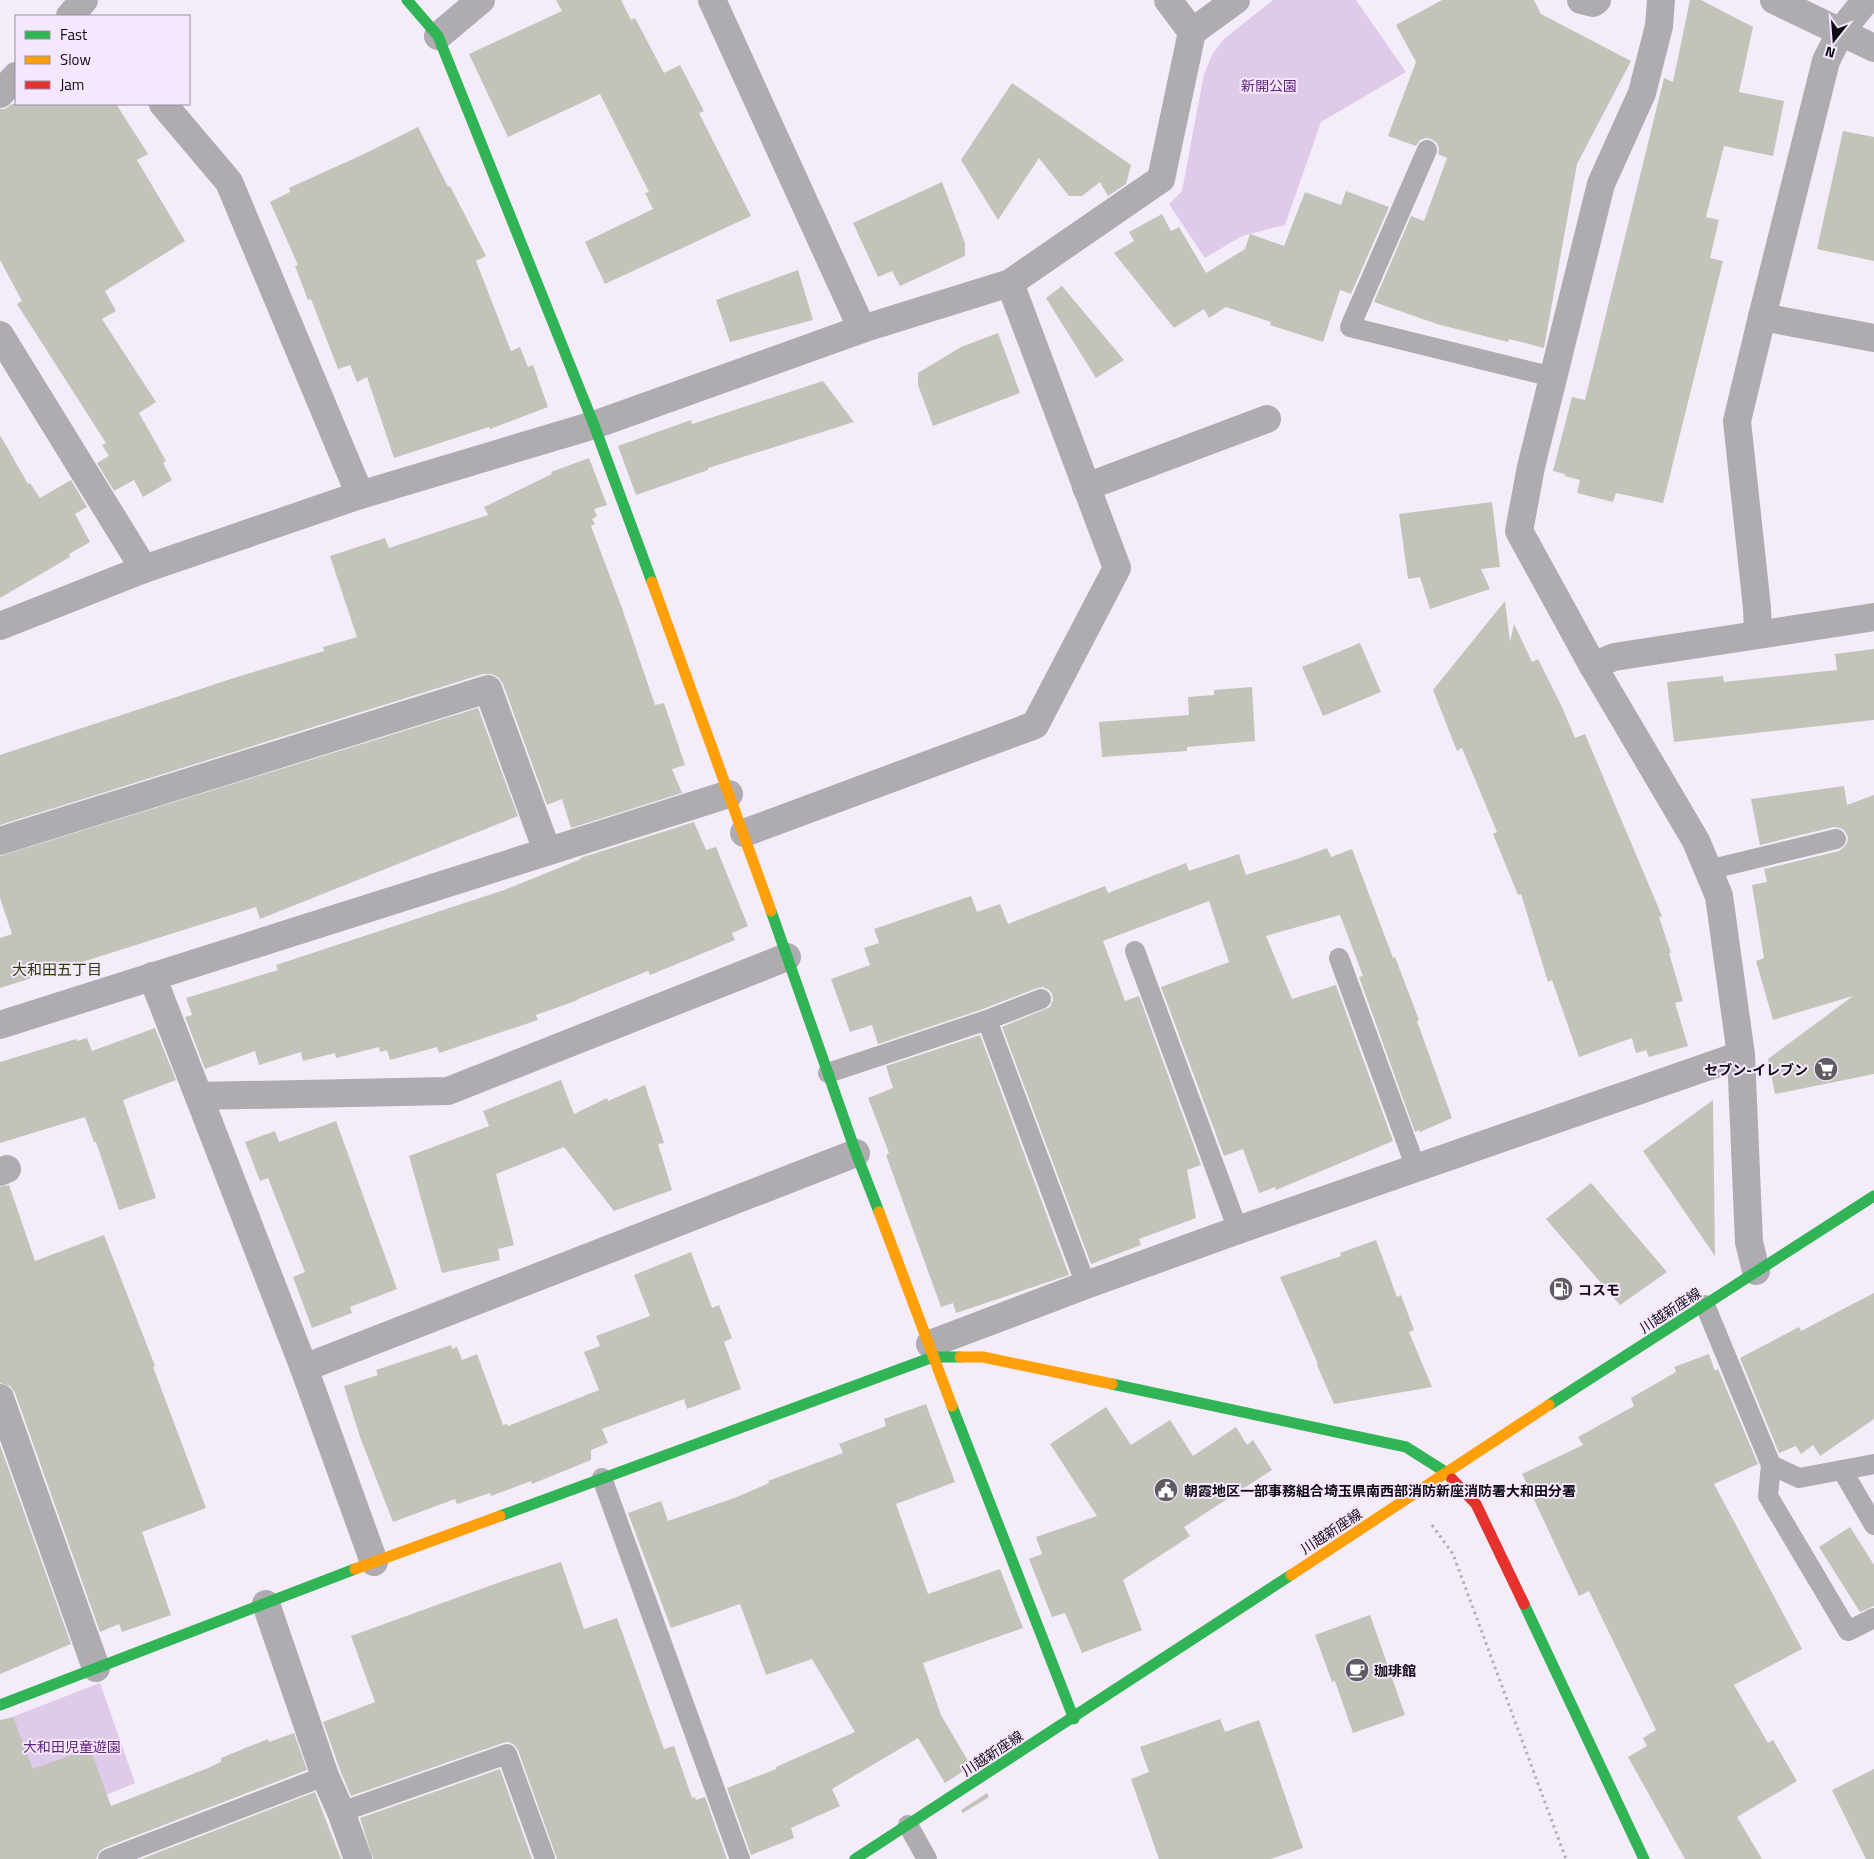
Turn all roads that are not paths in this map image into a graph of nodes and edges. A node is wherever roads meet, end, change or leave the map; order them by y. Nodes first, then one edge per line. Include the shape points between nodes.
1 (407, 0) edge
2 (481, 0) edge
3 (712, 0) edge
4 (1168, 0) edge
5 (1236, 0) edge
6 (1581, 0) edge
7 (1597, 0) edge
8 (1661, 0) edge
9 (1774, 0) edge
10 (1866, 0) edge
11 (1192, 32) junction
12 (1841, 32) junction
13 (438, 36) junction
14 (1874, 48) edge
15 (15, 77) edge
16 (0, 94) edge
17 (164, 105) edge
18 (1427, 150) dead end
19 (1010, 282) junction
20 (1762, 317) junction
21 (862, 329) junction
22 (0, 335) edge
23 (1874, 338) edge
24 (1553, 378) junction
25 (1267, 419) dead end
26 (594, 425) junction
27 (1086, 487) junction
28 (360, 495) junction
29 (144, 569) junction
30 (1874, 617) edge
31 (0, 626) edge
32 (1758, 634) junction
33 (1593, 666) junction
34 (729, 794) junction
35 (744, 833) junction
36 (1836, 839) dead end
37 (0, 841) edge
38 (547, 851) junction
39 (1708, 870) junction
40 (1135, 951) dead end
41 (787, 957) junction
42 (1340, 958) dead end
43 (152, 976) junction
44 (1041, 999) dead end
45 (987, 1020) junction
46 (0, 1024) edge
47 (1741, 1055) junction
48 (828, 1073) junction
49 (198, 1096) junction
50 (856, 1153) junction
51 (1416, 1168) junction
52 (1874, 1196) edge
53 (1238, 1230) junction
54 (1756, 1271) junction
55 (1086, 1284) junction
56 (1705, 1305) junction
57 (931, 1350) junction
58 (304, 1368) junction
59 (0, 1398) edge
60 (1874, 1464) edge
61 (1771, 1465) junction
62 (1842, 1470) junction
63 (1447, 1473) junction
64 (602, 1478) junction
65 (1874, 1525) edge
66 (374, 1562) junction
67 (266, 1604) junction
68 (1874, 1618) edge
69 (96, 1668) junction
70 (0, 1705) edge
71 (1074, 1719) junction
72 (325, 1776) junction
73 (342, 1812) junction
74 (908, 1825) junction
75 (108, 1859) edge
76 (358, 1859) edge
77 (545, 1859) edge
78 (740, 1859) edge
79 (855, 1859) edge
80 (927, 1859) edge
81 (1644, 1859) edge

1 - 13 street
2 - 13 street
3 - 21 street
4 - 11 street
5 - 11 street
6 - 7 street via 1593,3
8 - 24 street via 1659,26 1642,93 1601,184
9 - 12 street
10 - 12 street
11 - 19 street via 1161,179
12 - 14 street
12 - 20 street via 1826,61
13 - 26 street
15 - 16 street
17 - 28 street via 229,182
18 - 24 lane via 1350,327
19 - 21 street
19 - 27 street
20 - 23 street
20 - 32 street via 1737,421
21 - 26 street
22 - 29 street
24 - 33 street via 1519,531
25 - 27 street
26 - 28 street
26 - 34 street
27 - 35 street via 1116,568 1035,725
28 - 29 street
29 - 31 street
30 - 32 street
32 - 33 street via 1614,657
33 - 39 street via 1696,841
34 - 35 street
34 - 38 street
35 - 41 street
36 - 39 lane
37 - 38 street via 488,689
38 - 43 street
39 - 47 street via 1719,896
40 - 53 lane
41 - 48 street
41 - 49 street via 448,1091
42 - 51 lane
43 - 46 street
43 - 49 street
44 - 45 lane
45 - 48 lane
45 - 55 lane
47 - 51 street
47 - 54 street via 1749,1242
48 - 50 street
49 - 58 street
50 - 57 street
50 - 58 street
51 - 53 street
52 - 54 street, 川越新座線
53 - 55 street
54 - 56 street, 川越新座線
55 - 57 street
56 - 61 lane
56 - 63 street, 川越新座線
57 - 63 street via 983,1356 1406,1447
57 - 64 street
57 - 71 street
58 - 66 street
59 - 69 street
60 - 62 lane
61 - 62 lane via 1798,1478
61 - 68 lane via 1768,1496 1848,1631
62 - 65 lane
63 - 71 street, 川越新座線
63 - 81 street via 1476,1504
64 - 66 street
64 - 78 lane
66 - 67 street
67 - 69 street
67 - 72 street
69 - 70 street
71 - 74 street, 川越新座線
72 - 73 street
72 - 75 lane
73 - 76 street
73 - 77 lane via 507,1754
74 - 79 street, 川越新座線
74 - 80 lane

